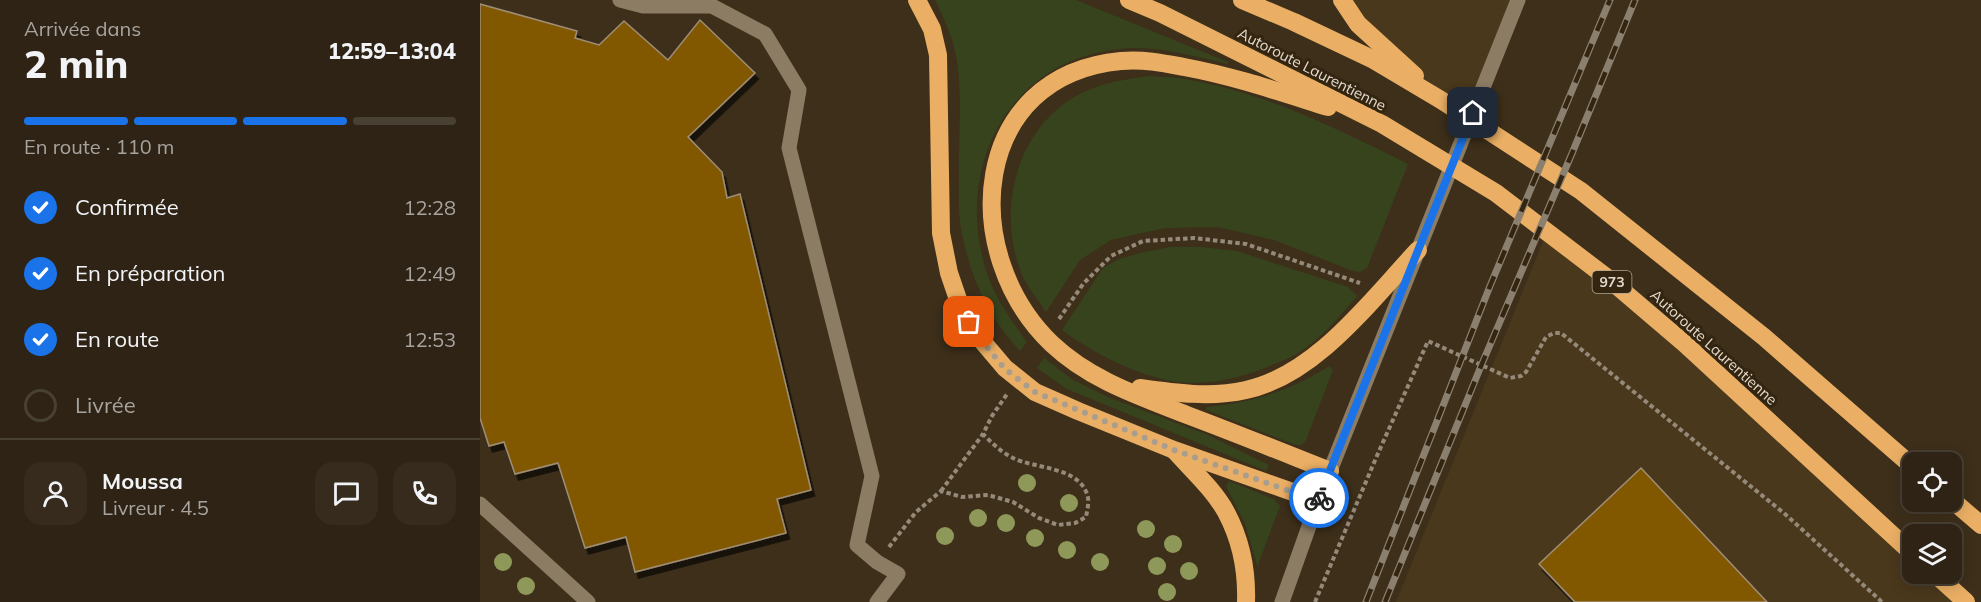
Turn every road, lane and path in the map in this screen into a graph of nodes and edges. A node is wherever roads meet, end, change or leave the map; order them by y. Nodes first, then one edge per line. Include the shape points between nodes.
1 (620, 0) edge
2 (917, 0) edge
3 (1129, 0) edge
4 (1242, 0) edge
5 (1342, 0) edge
6 (1518, 0) edge
7 (1441, 100) junction
8 (1382, 124) junction
9 (1418, 250) junction
10 (1083, 284) dead end
11 (1367, 285) dead end
12 (1111, 385) junction
13 (992, 416) dead end
14 (983, 434) junction
15 (1174, 450) junction
16 (1902, 457) edge
17 (1330, 471) junction
18 (941, 491) junction
19 (1318, 501) junction
20 (480, 504) edge
21 (1962, 509) edge
22 (1981, 525) edge
23 (1902, 544) edge
24 (877, 562) junction
25 (1946, 584) edge
26 (588, 602) edge
27 (877, 602) edge
28 (1246, 602) edge
29 (1282, 602) edge
30 (1315, 602) edge
31 (1882, 602) edge
32 (1966, 602) edge

1 - 24 street via 643,6 712,6 765,34 799,90 789,148 872,476 857,544
2 - 15 highway via 932,29 938,55 941,233 961,308 1005,369 1035,392
3 - 8 highway, Autoroute Laurentienne / 973
4 - 7 highway, Autoroute Laurentienne via 1372,59
5 - 7 highway via 1358,24
6 - 9 street
7 - 16 highway, Autoroute Laurentienne via 1581,191 1764,337
8 - 12 highway via 1219,73 1152,61 1089,66 1052,84 1026,104 1009,130 996,162 993,236 1002,270 1030,321 1074,363
8 - 23 highway, Autoroute Laurentienne / 973 via 1496,193 1610,280
9 - 12 highway via 1335,339 1275,381 1245,390 1209,394
9 - 17 street
10 - 11 path via 1111,256 1143,241 1194,238 1246,244
12 - 17 highway
13 - 14 path
14 - 18 path
14 - 18 path via 1014,458 1056,469 1078,481 1088,498 1086,517 1075,524 1058,525 1013,502 988,495 962,497
15 - 19 highway
15 - 28 highway via 1226,511 1240,545
17 - 19 street
18 - 24 path via 916,512
19 - 29 street
20 - 26 street
21 - 22 highway
24 - 27 street via 898,574
25 - 32 highway
30 - 31 path via 1428,341 1510,378 1526,372 1546,337 1554,333 1561,333 1574,343 1785,514

